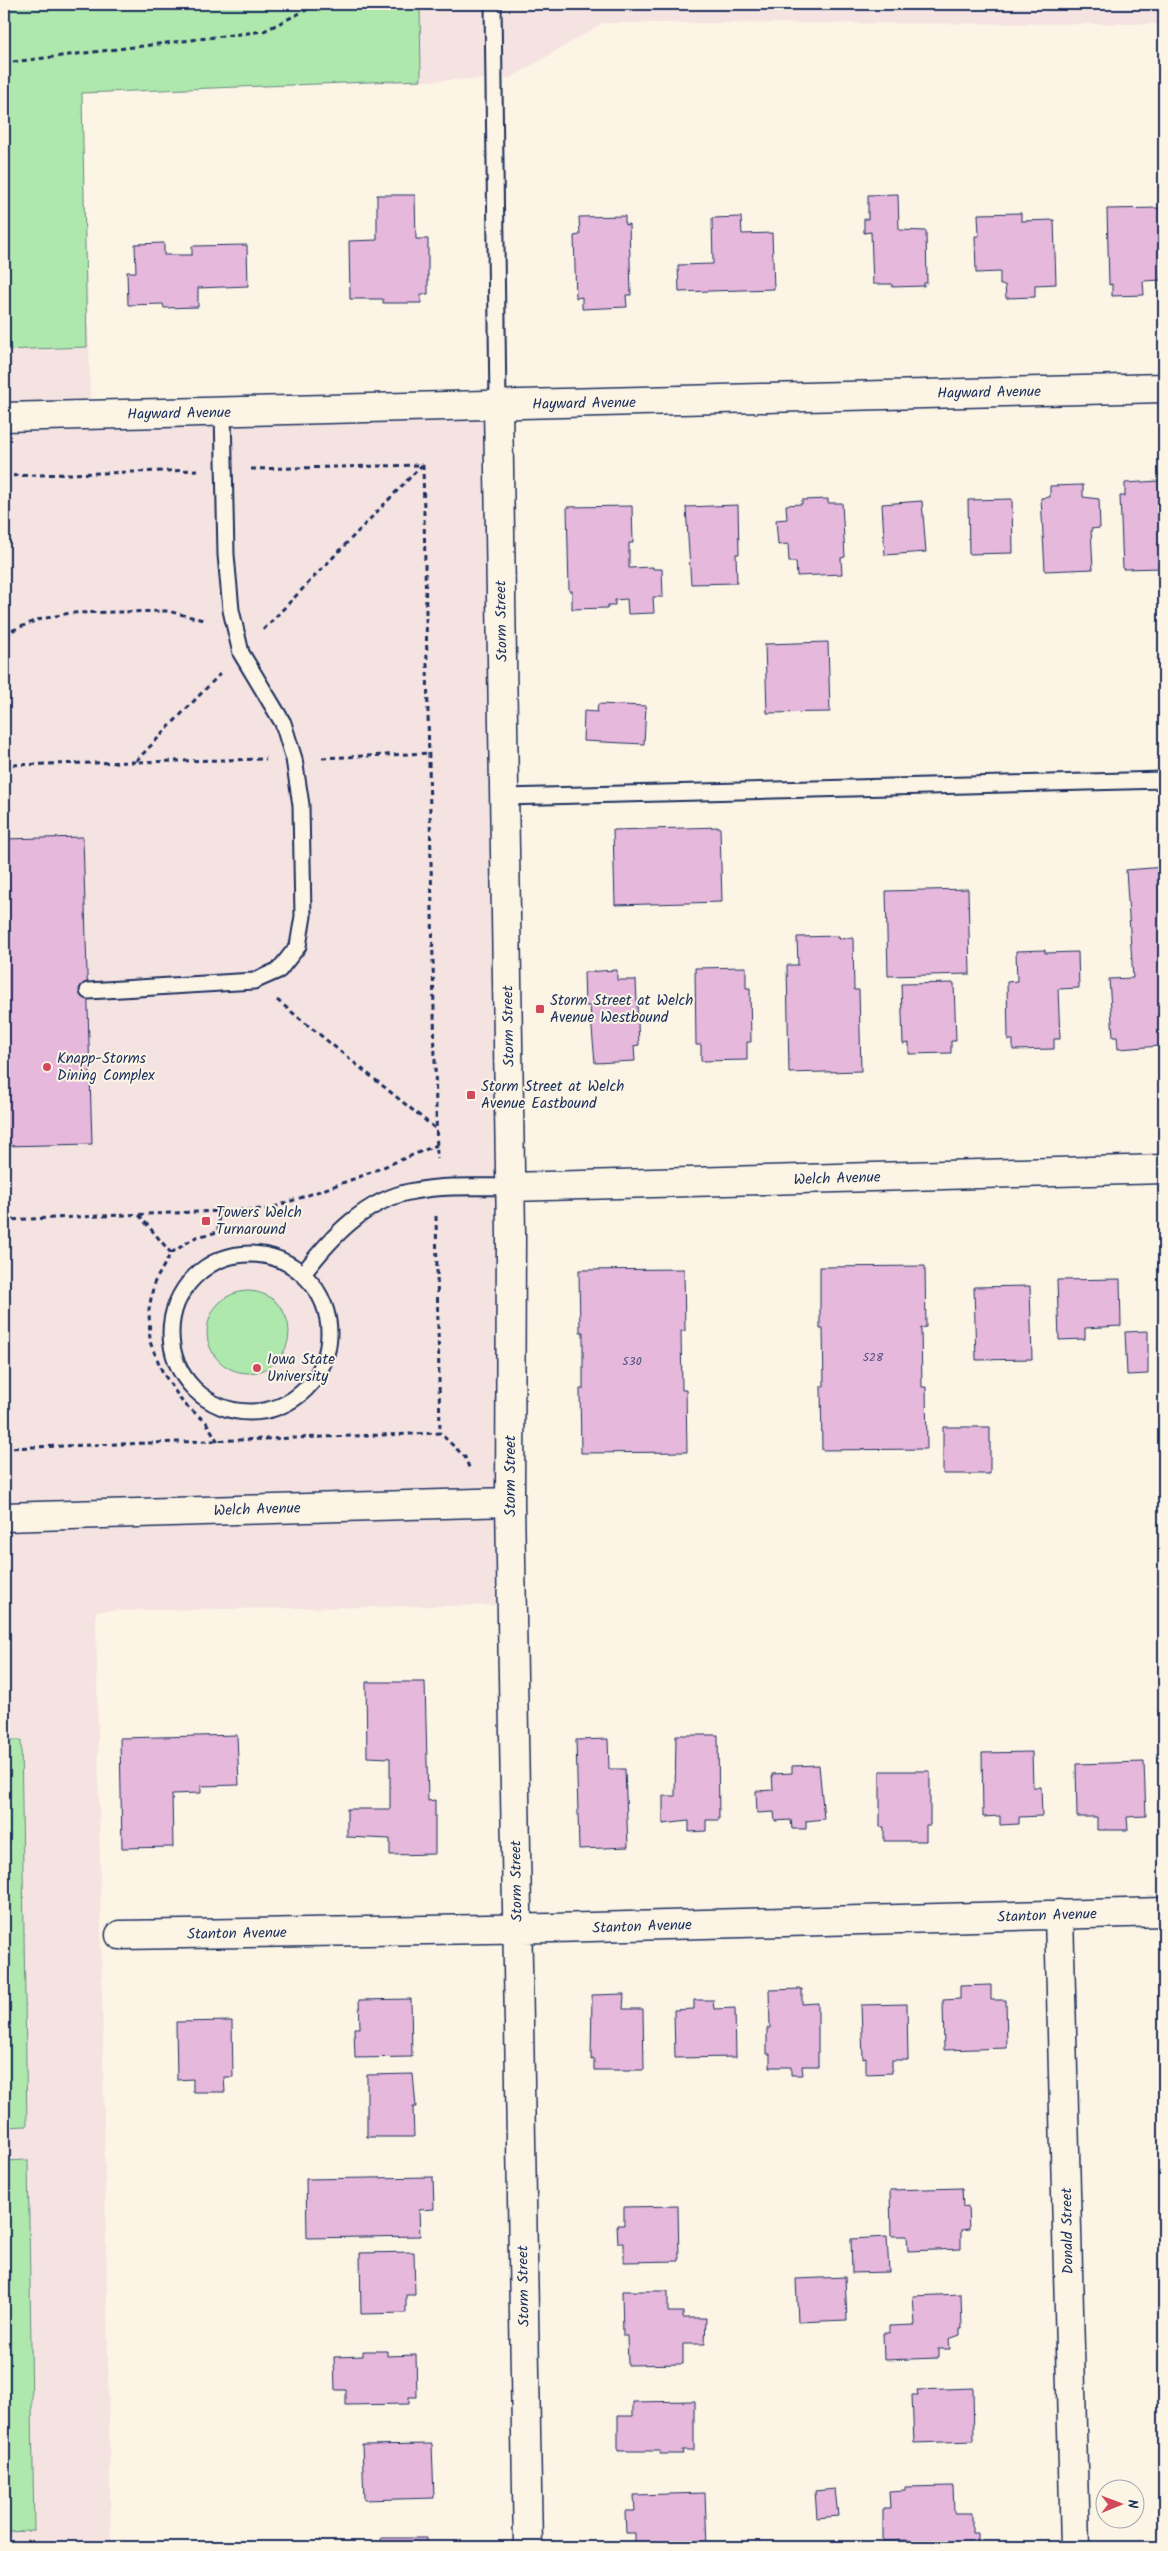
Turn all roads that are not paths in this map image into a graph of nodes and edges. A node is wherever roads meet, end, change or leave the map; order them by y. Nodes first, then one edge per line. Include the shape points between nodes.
1 (493, 4) edge
2 (1164, 388) edge
3 (498, 405) junction
4 (223, 412) junction
5 (4, 417) edge
6 (1164, 780) edge
7 (504, 797) junction
8 (88, 991) dead end
9 (1164, 1169) edge
10 (510, 1187) junction
11 (303, 1274) junction
12 (510, 1502) junction
13 (4, 1517) edge
14 (1164, 1912) edge
15 (1059, 1914) junction
16 (517, 1929) junction
17 (120, 1935) dead end
18 (528, 2547) edge
19 (1075, 2547) edge

1 - 3 lane
2 - 3 street, Hayward Avenue
3 - 4 street, Hayward Avenue
3 - 7 street, Storm Street
4 - 5 street, Hayward Avenue
4 - 8 lane via 230,610 241,653 283,724 294,759 301,805 303,916 298,946 279,970 254,981
6 - 7 lane
7 - 10 street, Storm Street
9 - 10 street, Welch Avenue
10 - 11 lane via 436,1188 412,1191 388,1200 363,1211 323,1247
10 - 12 street, Storm Street
11 - 11 lane via 289,1263 265,1255 239,1254 214,1261 194,1276 179,1296 171,1321 172,1347 177,1363 195,1391 216,1405 243,1412 270,1410 294,1399 314,1380 326,1356 329,1329 323,1302
12 - 13 street, Welch Avenue
12 - 16 street, Storm Street
14 - 15 street, Stanton Avenue
15 - 16 street, Stanton Avenue
15 - 19 street, Donald Street
16 - 17 street, Stanton Avenue
16 - 18 street, Storm Street

